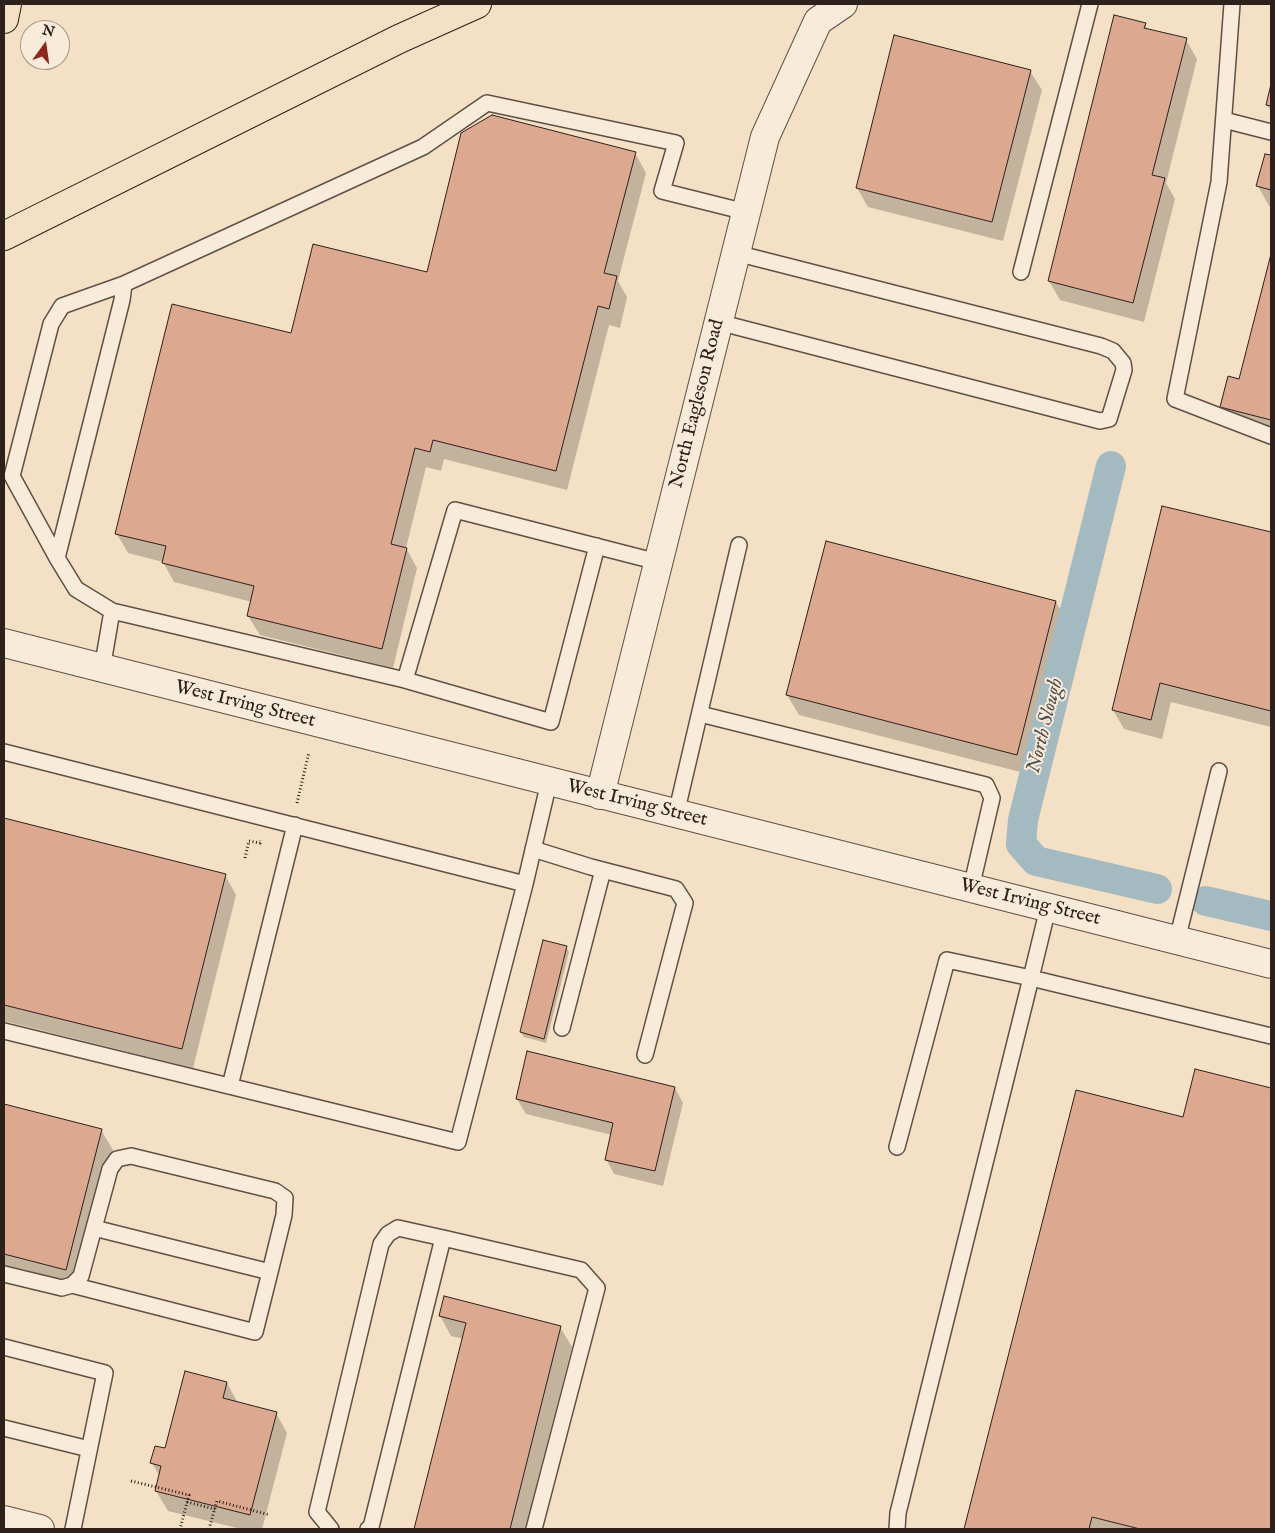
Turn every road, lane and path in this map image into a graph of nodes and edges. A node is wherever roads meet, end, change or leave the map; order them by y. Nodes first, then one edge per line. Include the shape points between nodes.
1 (7, 4) edge
2 (477, 4) edge
3 (843, 4) edge
4 (1090, 4) edge
5 (1232, 4) edge
6 (4, 19) edge
7 (1224, 120) junction
8 (1271, 132) edge
9 (746, 212) junction
10 (4, 236) edge
11 (736, 253) junction
12 (1021, 272) dead end
13 (124, 284) junction
14 (718, 322) junction
15 (1271, 436) edge
16 (740, 545) dead end
17 (597, 546) junction
18 (57, 558) junction
19 (658, 562) junction
20 (112, 612) junction
21 (4, 643) edge
22 (102, 669) junction
23 (405, 680) junction
24 (700, 714) junction
25 (4, 752) edge
26 (309, 752) dead end
27 (1219, 771) dead end
28 (549, 782) junction
29 (600, 795) junction
30 (295, 809) dead end
31 (676, 814) junction
32 (295, 825) junction
33 (262, 834) dead end
34 (533, 849) junction
35 (245, 858) dead end
36 (603, 870) junction
37 (525, 884) junction
38 (971, 888) junction
39 (1048, 908) junction
40 (1176, 940) junction
41 (1271, 964) edge
42 (1031, 978) junction
43 (562, 1028) dead end
44 (4, 1031) edge
45 (1271, 1036) edge
46 (645, 1055) dead end
47 (230, 1086) junction
48 (898, 1147) dead end
49 (94, 1228) junction
50 (443, 1238) junction
51 (270, 1272) junction
52 (4, 1274) edge
53 (72, 1285) junction
54 (4, 1347) edge
55 (4, 1428) edge
56 (89, 1449) junction
57 (131, 1480) dead end
58 (187, 1502) junction
59 (215, 1509) junction
60 (270, 1515) dead end
61 (4, 1520) edge
62 (40, 1529) edge
63 (73, 1529) edge
64 (180, 1529) edge
65 (210, 1529) edge
66 (331, 1529) edge
67 (368, 1529) edge
68 (534, 1529) edge
69 (896, 1529) edge

1 - 6 main road
2 - 10 main road via 399,39
3 - 9 street, North Eagleson Road via 818,21 765,137
4 - 12 lane
5 - 7 lane
7 - 8 lane
7 - 15 lane via 1220,182 1175,399
9 - 11 street, North Eagleson Road
9 - 13 lane via 662,191 676,143 487,103 423,147
11 - 14 street, North Eagleson Road
11 - 14 lane via 1101,346 1119,357 1124,370 1109,419 1100,421
13 - 18 lane
13 - 18 lane via 62,306 51,324 12,476
14 - 19 street, North Eagleson Road
16 - 24 lane
17 - 19 lane
17 - 23 lane via 455,510
17 - 23 lane via 551,722
18 - 20 lane via 76,589
19 - 29 street, North Eagleson Road
20 - 22 lane
20 - 23 lane
21 - 22 street, West Irving Street
22 - 28 street, West Irving Street
24 - 31 lane
24 - 38 lane via 986,785 992,798
25 - 32 lane
26 - 30 path
27 - 40 lane
28 - 29 street, West Irving Street
28 - 34 lane
29 - 31 street, West Irving Street
31 - 38 street, West Irving Street
32 - 37 lane
32 - 47 lane
33 - 35 path via 260,843 249,841
34 - 36 lane
34 - 37 lane
36 - 43 lane
36 - 46 lane via 676,890 685,903
37 - 47 lane via 458,1142
38 - 39 street, West Irving Street
39 - 40 street, West Irving Street
39 - 42 lane
40 - 41 street, West Irving Street
42 - 45 lane
42 - 48 lane via 946,960
42 - 69 lane
44 - 47 lane
49 - 51 lane
49 - 51 lane via 110,1169 117,1159 131,1156 276,1191 285,1198 284,1215
49 - 53 lane via 82,1276
50 - 66 lane via 398,1228 381,1244 317,1512
50 - 67 lane
50 - 68 lane via 582,1270 598,1288
51 - 53 lane via 255,1332
52 - 53 lane via 62,1288
54 - 56 lane via 105,1372
55 - 56 lane
56 - 63 lane
57 - 58 path via 189,1495
58 - 59 path
58 - 64 path
59 - 60 path via 217,1501
59 - 65 path
61 - 62 street

